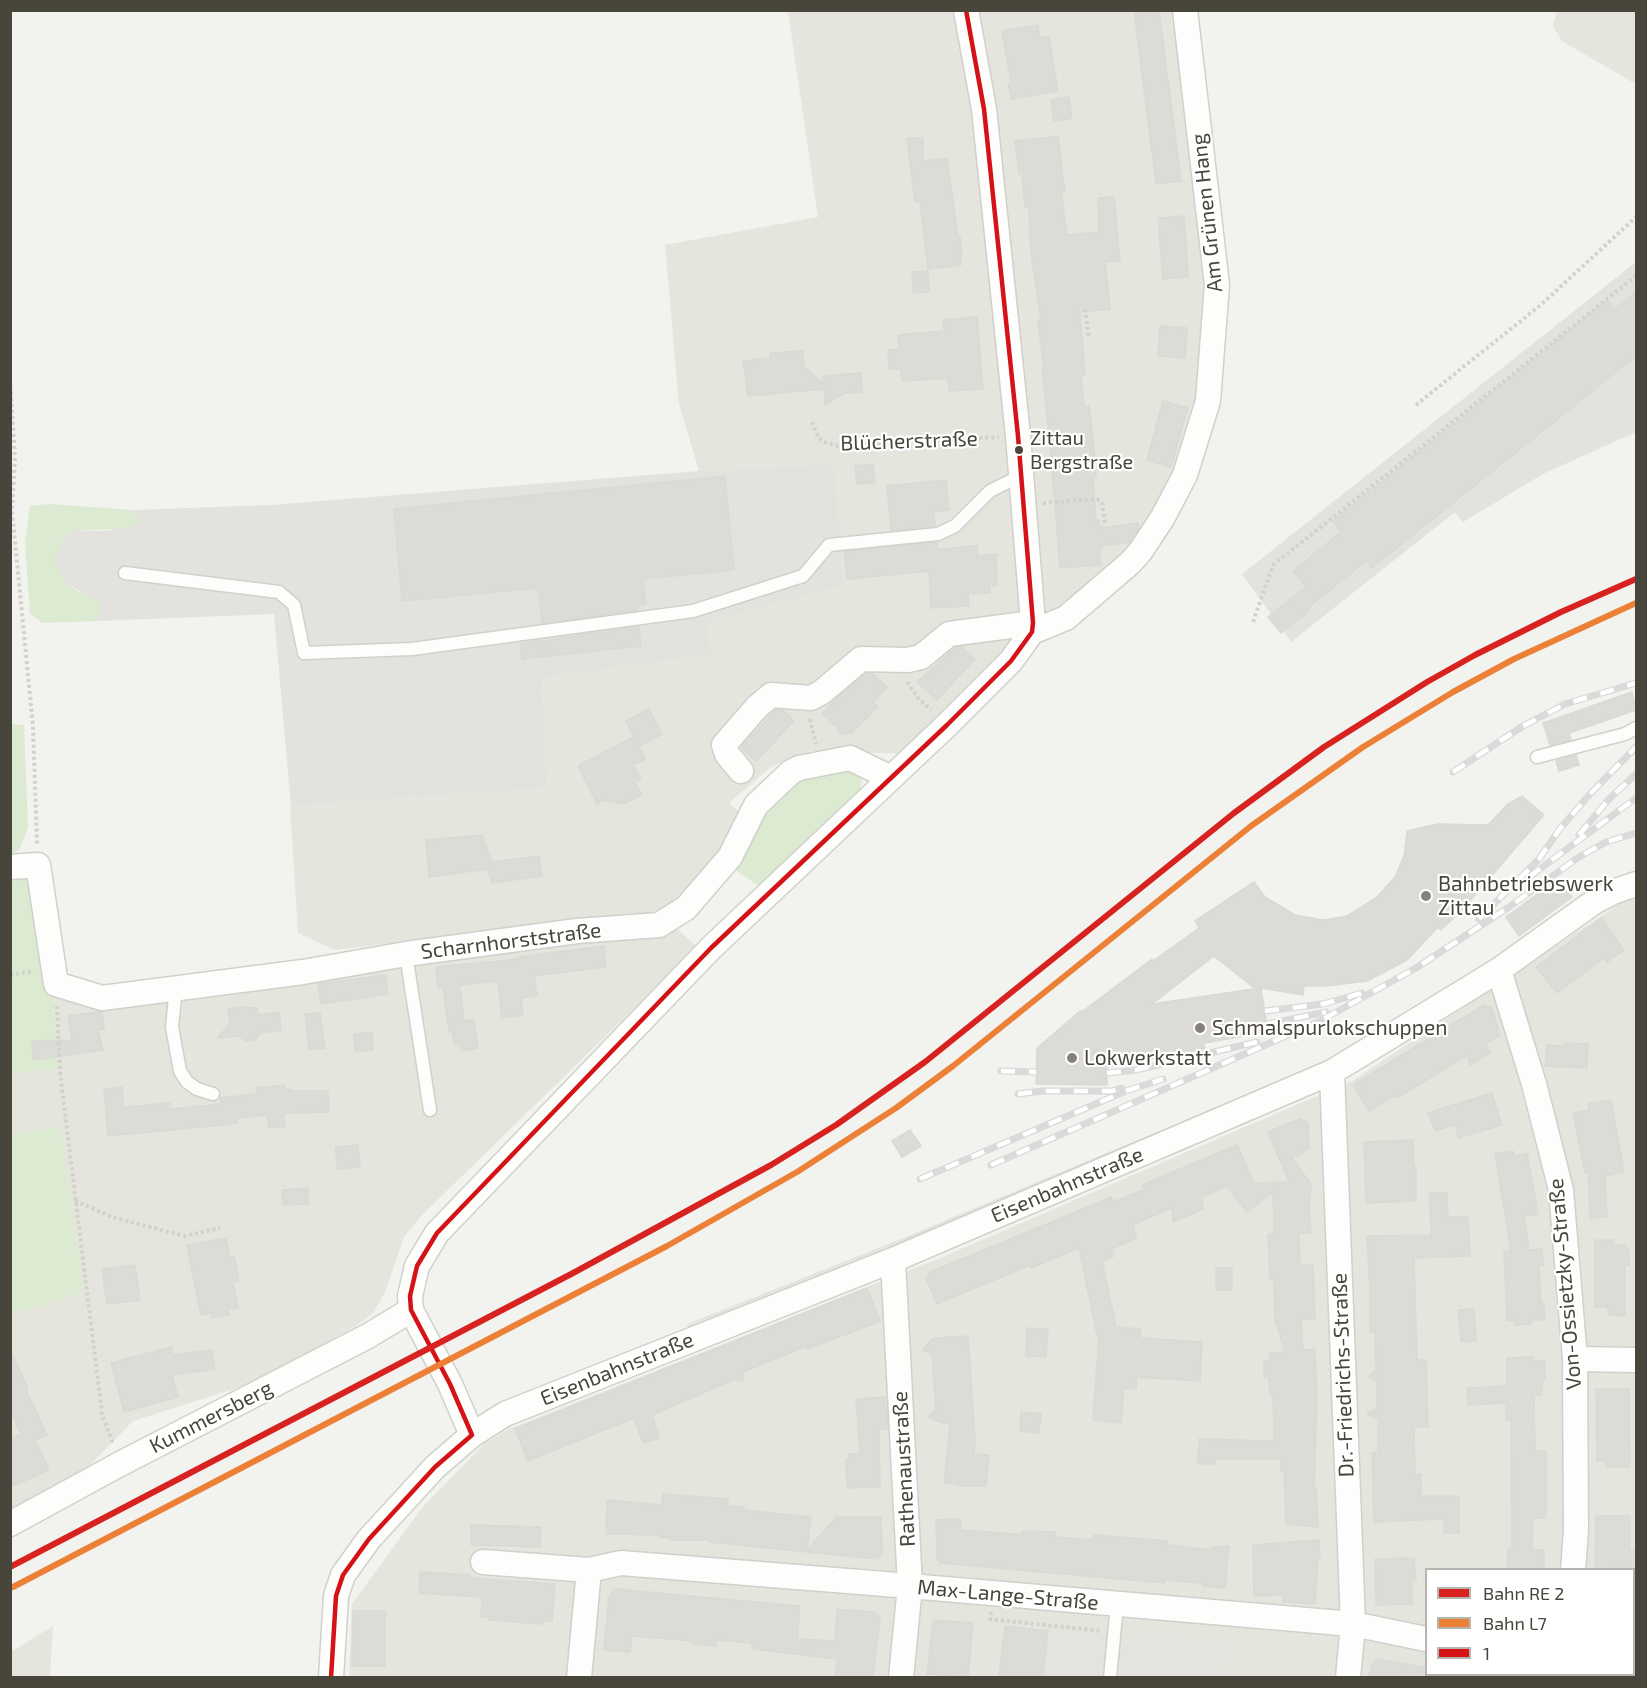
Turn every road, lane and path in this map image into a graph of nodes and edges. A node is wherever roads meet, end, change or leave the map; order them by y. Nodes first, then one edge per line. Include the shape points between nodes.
1 (966, 10) edge
2 (1185, 10) edge
3 (1636, 217) edge
4 (1636, 276) edge
5 (1085, 309) dead end
6 (1089, 339) dead end
7 (10, 380) edge
8 (1416, 405) dead end
9 (812, 422) dead end
10 (1018, 436) junction
11 (1022, 475) junction
12 (1024, 504) junction
13 (1105, 524) dead end
14 (125, 573) dead end
15 (1253, 622) dead end
16 (1032, 628) junction
17 (905, 674) dead end
18 (919, 699) dead end
19 (1636, 728) edge
20 (1537, 757) dead end
21 (741, 771) dead end
22 (891, 778) junction
23 (38, 865) junction
24 (10, 867) edge
25 (1636, 884) edge
26 (406, 954) junction
27 (1499, 970) junction
28 (56, 984) junction
29 (176, 988) junction
30 (1332, 1072) junction
31 (213, 1094) dead end
32 (430, 1110) dead end
33 (75, 1201) junction
34 (220, 1228) dead end
35 (893, 1260) junction
36 (411, 1310) junction
37 (1575, 1359) junction
38 (1636, 1360) edge
39 (472, 1436) junction
40 (120, 1464) junction
41 (10, 1524) edge
42 (483, 1562) dead end
43 (1573, 1568) edge
44 (589, 1570) junction
45 (910, 1586) junction
46 (993, 1593) junction
47 (1117, 1604) junction
48 (1353, 1624) junction
49 (1114, 1632) junction
50 (1425, 1639) edge
51 (331, 1677) edge
52 (579, 1677) edge
53 (901, 1677) edge
54 (1110, 1677) edge
55 (1348, 1677) edge

1 - 10 street via 984,109
2 - 16 street, Am Grünen Hang via 1217,285 1208,401 1185,475 1140,552 1065,618
3 - 8 path via 1543,303
4 - 15 path via 1273,565
5 - 6 path
7 - 23 path via 15,457 12,511 33,726
9 - 10 path, Blücherstraße via 818,437 838,446
10 - 11 street
11 - 12 street
11 - 14 lane via 990,491 955,526 938,534 829,545 803,576 693,611 412,649 304,653 294,605 279,592
12 - 13 path via 1097,499 1102,502
12 - 16 street
16 - 21 street, Am Grünen Hang via 949,634 921,657 861,659 810,698 771,695 724,746
16 - 22 street via 1011,661
17 - 18 path
19 - 20 lane
22 - 26 street, Scharnhorststraße via 850,758 791,772 756,805 730,857 686,908 659,924
22 - 36 street via 711,948 437,1233 417,1266
23 - 24 street
23 - 28 street
25 - 27 street, Eisenbahnstraße via 1594,902
26 - 29 street, Scharnhorststraße
26 - 32 lane
27 - 30 street, Eisenbahnstraße
27 - 37 street, Von-Ossietzky-Straße via 1561,1190
28 - 29 street, Scharnhorststraße via 102,998
28 - 33 path via 60,1072
29 - 31 lane via 172,1027 180,1071 187,1082
30 - 35 street, Eisenbahnstraße
30 - 48 street, Dr.-Friedrichs-Straße
33 - 34 path via 115,1218 185,1236
33 - 40 path via 102,1414
35 - 39 street, Eisenbahnstraße via 505,1414
35 - 45 street, Rathenaustraße
36 - 39 street
36 - 40 street, Kummersberg
37 - 38 street
37 - 43 street, Von-Ossietzky-Straße
39 - 51 street, Eisenbahnstraße via 435,1467 369,1539 343,1575 336,1596
40 - 41 street, Kummersberg
42 - 44 street, Max-Lange-Straße
44 - 45 street, Max-Lange-Straße via 621,1563
44 - 52 street
45 - 46 street, Max-Lange-Straße
45 - 53 street, Rathenaustraße
46 - 47 street, Max-Lange-Straße
46 - 49 path via 990,1618
47 - 48 street, Max-Lange-Straße
47 - 49 lane
48 - 50 street, Max-Lange-Straße
48 - 55 street, Dr.-Friedrichs-Straße
49 - 54 lane

